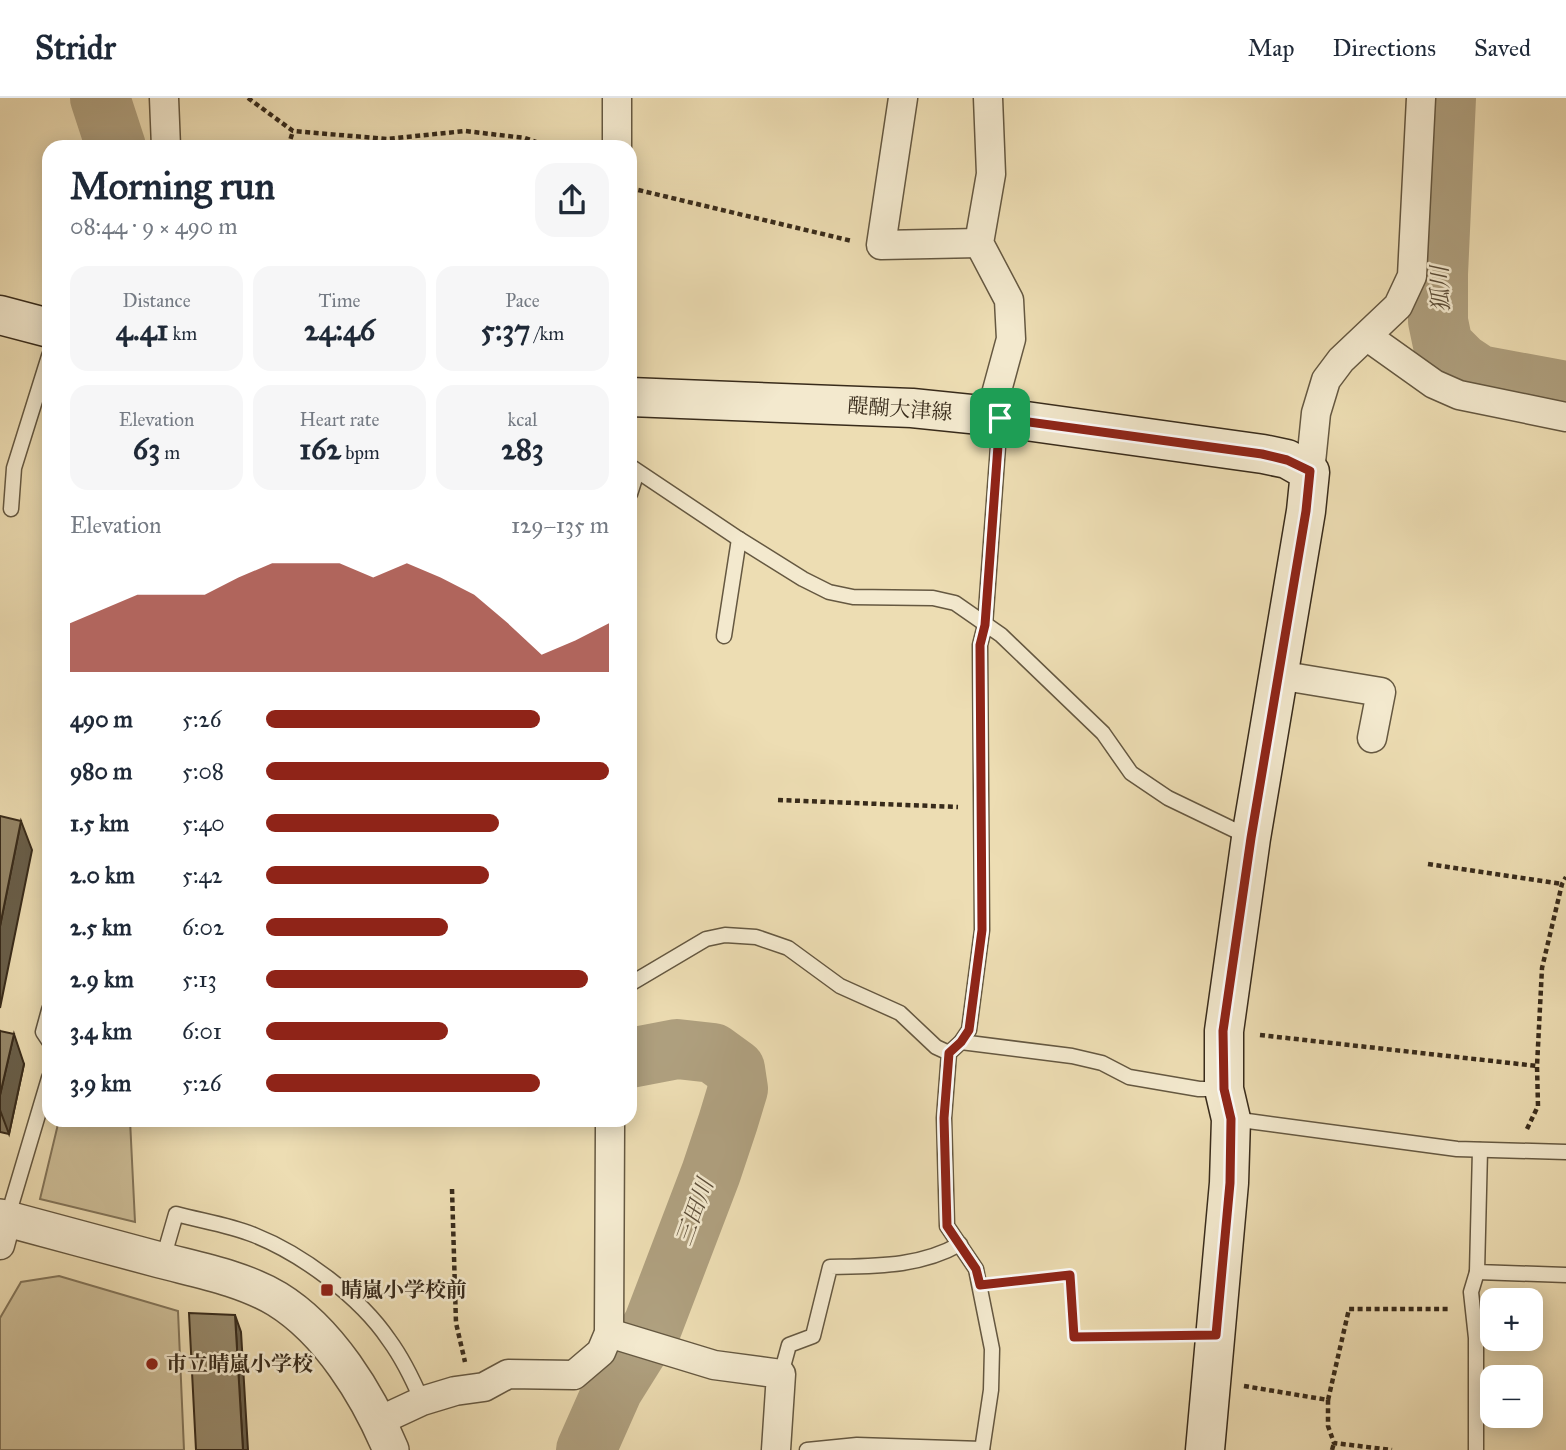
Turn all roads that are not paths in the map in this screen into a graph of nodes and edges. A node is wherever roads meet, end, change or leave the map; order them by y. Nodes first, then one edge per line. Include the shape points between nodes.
1 (164, 98) edge
2 (617, 98) edge
3 (903, 98) edge
4 (988, 98) edge
5 (1421, 98) edge
6 (166, 140) edge
7 (617, 140) edge
8 (979, 243) junction
9 (0, 315) edge
10 (42, 326) edge
11 (1368, 337) junction
12 (42, 378) edge
13 (637, 397) edge
14 (995, 417) junction
15 (1566, 417) edge
16 (637, 471) edge
17 (1310, 471) junction
18 (11, 509) dead end
19 (739, 539) junction
20 (985, 625) junction
21 (724, 636) dead end
22 (1278, 675) junction
23 (1372, 738) dead end
24 (1251, 838) junction
25 (637, 980) edge
26 (961, 1042) junction
27 (949, 1053) junction
28 (42, 1100) edge
29 (1227, 1104) junction
30 (610, 1127) edge
31 (1480, 1150) junction
32 (1566, 1152) edge
33 (2, 1227) edge
34 (960, 1244) junction
35 (163, 1261) junction
36 (1477, 1272) junction
37 (1566, 1275) edge
38 (617, 1335) junction
39 (781, 1374) junction
40 (422, 1401) junction
41 (385, 1436) edge
42 (776, 1450) edge
43 (807, 1450) edge
44 (982, 1450) edge
45 (1205, 1450) edge
46 (1476, 1450) edge

1 - 6 street
2 - 7 street
3 - 8 street via 881,245
4 - 8 street via 991,174
5 - 11 street via 1412,276 1398,306
8 - 14 street via 1009,300 1011,340
9 - 10 main road
11 - 15 street via 1434,384 1459,395
11 - 17 street via 1326,380 1316,413
12 - 18 lane via 14,468
13 - 14 main road, 醍醐大津線 via 912,408
14 - 17 main road, 醍醐大津線 via 1262,454
14 - 20 lane
16 - 19 lane
17 - 22 main road
19 - 20 lane via 829,592 853,597 933,598 955,603
19 - 21 lane
20 - 24 lane via 1103,733 1131,773 1168,798
20 - 26 lane via 980,645 982,930 969,1030
22 - 23 street via 1381,692
22 - 24 main road
24 - 29 main road via 1223,1031
25 - 27 lane via 706,939 756,937 788,948 840,986 900,1013 936,1047
26 - 27 lane
26 - 29 lane via 1072,1056 1102,1063 1129,1077 1199,1089
27 - 34 lane via 944,1118 947,1226
28 - 33 lane
29 - 31 lane
29 - 45 main road via 1227,1218
30 - 38 street
31 - 32 lane
31 - 36 lane
33 - 35 street
34 - 39 lane via 943,1254 886,1266 830,1267 813,1336 789,1345
34 - 44 lane via 976,1269 992,1349
35 - 40 lane via 176,1213 253,1234 282,1248 357,1303 388,1338
35 - 41 street via 240,1283 276,1299 310,1325 346,1366
36 - 37 lane
36 - 46 lane via 1471,1292 1476,1338
38 - 39 street via 714,1365
38 - 40 street via 574,1375 508,1374 484,1387
39 - 42 street
40 - 41 street
43 - 44 lane via 857,1445

